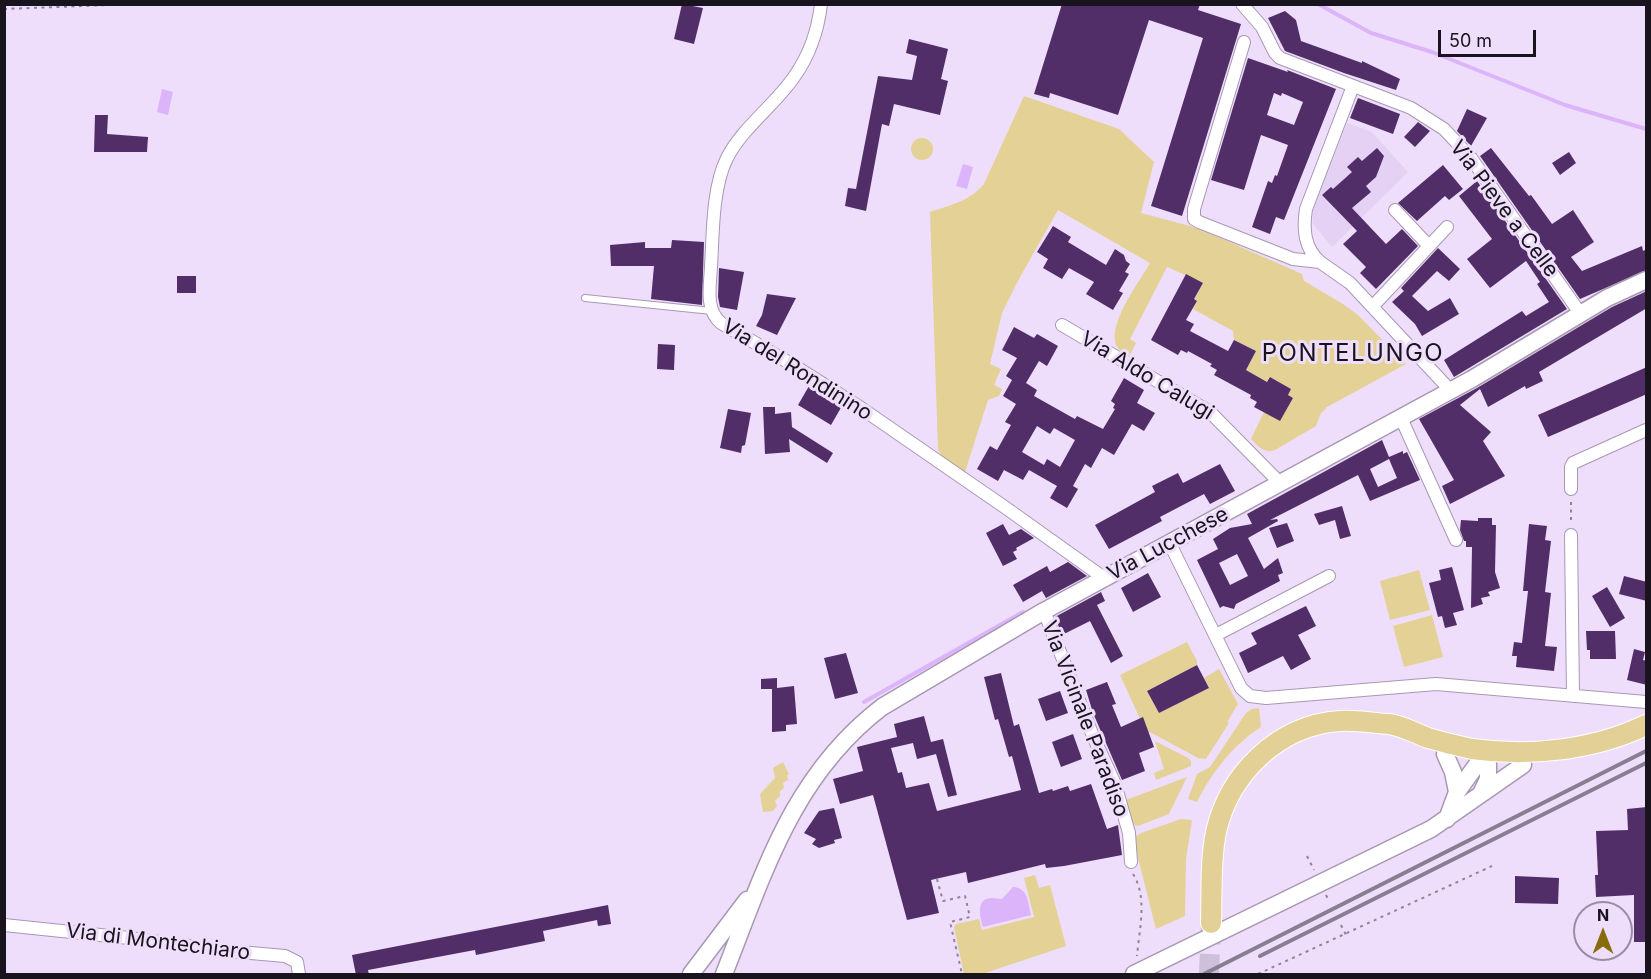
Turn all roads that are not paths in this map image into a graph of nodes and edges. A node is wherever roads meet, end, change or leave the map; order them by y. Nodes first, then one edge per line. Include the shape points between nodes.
1 (821, 4) edge
2 (1242, 4) edge
3 (1244, 42) dead end
4 (1353, 86) junction
5 (1395, 210) dead end
6 (1447, 227) dead end
7 (1429, 246) junction
8 (1320, 262) junction
9 (1647, 280) edge
10 (585, 298) dead end
11 (1373, 306) junction
12 (712, 311) junction
13 (1580, 313) junction
14 (1062, 325) dead end
15 (1451, 391) junction
16 (1401, 418) junction
17 (1647, 430) edge
18 (1280, 483) junction
19 (1571, 489) road end
20 (1571, 535) road end
21 (1456, 540) dead end
22 (1170, 544) junction
23 (1329, 576) dead end
24 (1104, 579) junction
25 (1044, 611) junction
26 (1216, 635) junction
27 (1573, 696) junction
28 (1647, 702) edge
29 (1380, 725) junction
30 (1637, 730) edge
31 (1445, 754) junction
32 (1484, 759) junction
33 (1523, 765) junction
34 (1457, 792) junction
35 (1481, 794) junction
36 (1447, 819) junction
37 (1131, 862) road end
38 (760, 882) junction
39 (1211, 923) tunnel mouth
40 (4, 925) edge
41 (1135, 967) edge
42 (691, 973) edge
43 (299, 975) edge
44 (724, 975) edge

1 - 12 street, Via del Rondinino via 814,38 795,76 727,158 714,219
2 - 4 street, Via Pieve a Celle via 1262,27 1280,58
3 - 8 street via 1193,216 1199,222 1293,260
4 - 8 street via 1306,209 1308,247
4 - 13 street, Via Pieve a Celle via 1411,108 1454,139
5 - 7 street
6 - 7 street
7 - 11 street
8 - 11 street via 1350,282
9 - 13 street, Via Lucchese
10 - 12 lane
11 - 15 street
12 - 24 street, Via del Rondinino via 721,323 861,408
13 - 15 street, Via Lucchese
14 - 18 street, Via Aldo Calugi via 1210,412
15 - 16 street, Via Lucchese
16 - 18 street, Via Lucchese
16 - 21 street
17 - 19 street via 1573,463
18 - 22 street, Via Lucchese
20 - 27 street
22 - 24 street, Via Lucchese
22 - 26 street
23 - 26 street
24 - 25 street, Via Lucchese
25 - 37 street, Via Vicinale Paradiso via 1115,784 1129,833
25 - 38 street, Via Lucchese via 866,719 824,764 799,799
26 - 27 street via 1241,688 1256,698 1430,684
27 - 28 street
29 - 31 main road
29 - 32 main road via 1398,726
29 - 39 main road via 1346,721 1312,726 1275,745 1248,767 1228,797 1216,834
30 - 32 main road via 1593,744 1517,751
30 - 33 main road via 1612,746 1579,759
31 - 32 main road
31 - 34 street
32 - 33 main road
32 - 34 street
32 - 35 street via 1488,779
33 - 35 street
34 - 36 street
35 - 36 street
36 - 41 street
38 - 42 street, Via Lucchese
38 - 44 street, Via Lucchese
40 - 43 street, Via di Montechiaro via 285,956 297,962

